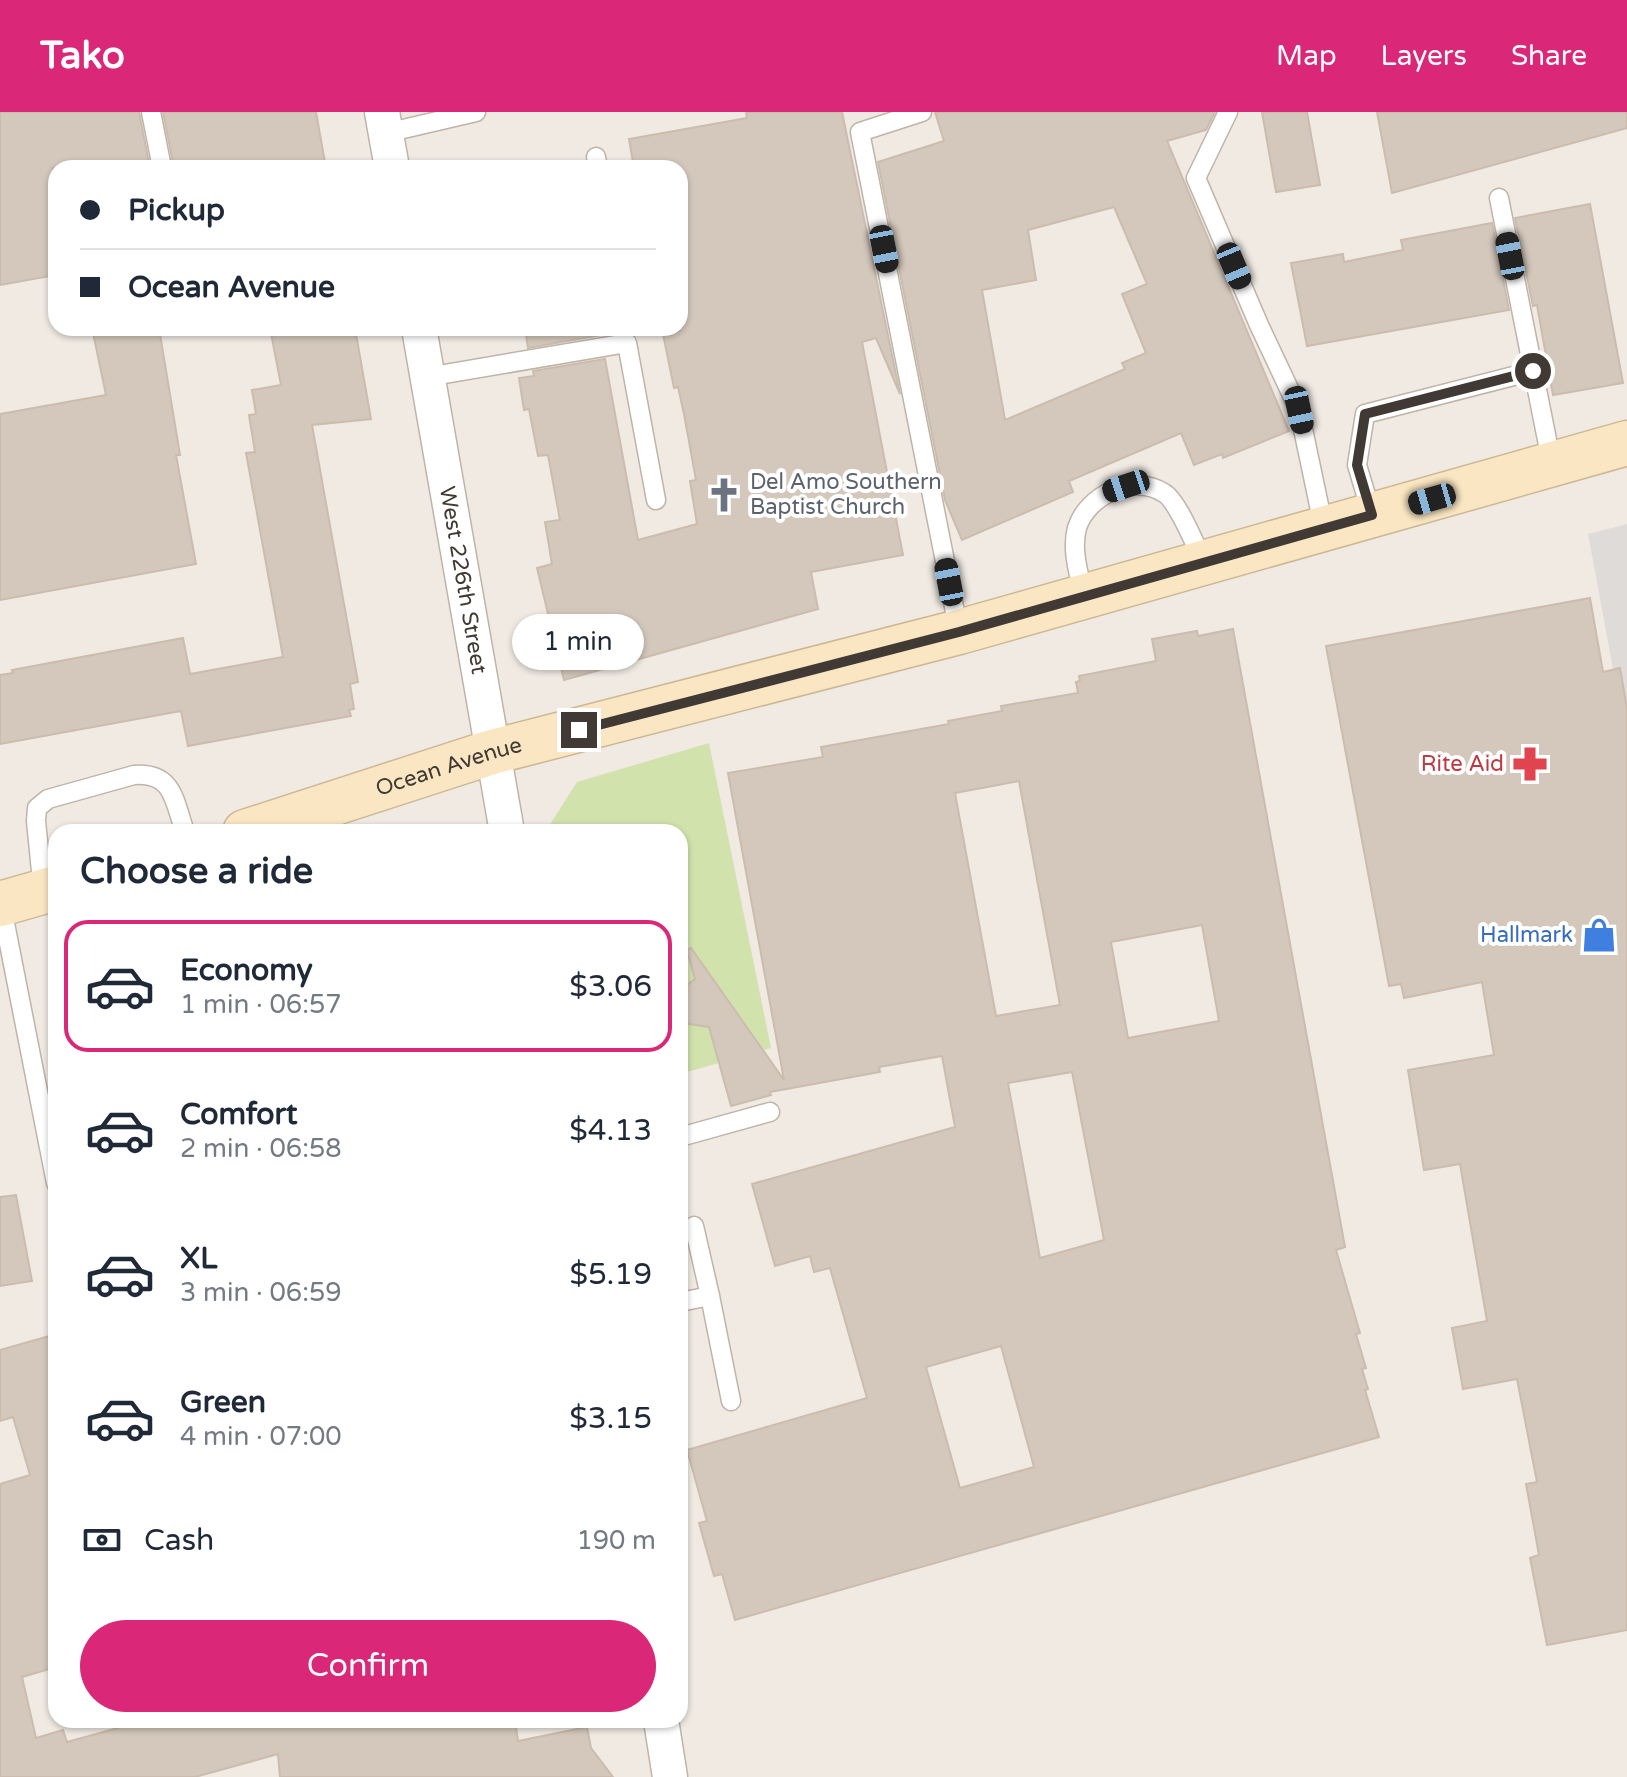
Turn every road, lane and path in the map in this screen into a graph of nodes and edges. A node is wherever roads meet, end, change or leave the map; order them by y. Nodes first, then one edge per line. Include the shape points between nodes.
1 (151, 112) edge
2 (476, 112) edge
3 (922, 112) edge
4 (1228, 112) edge
5 (384, 123) edge
6 (160, 160) edge
7 (391, 160) edge
8 (1499, 198) dead end
9 (420, 336) edge
10 (621, 336) edge
11 (626, 336) edge
12 (1533, 371) junction
13 (427, 377) junction
14 (1627, 443) edge
15 (1552, 465) junction
16 (656, 500) dead end
17 (1372, 515) junction
18 (1324, 529) junction
19 (1204, 563) junction
20 (1084, 597) junction
21 (959, 632) junction
22 (492, 752) junction
23 (182, 824) edge
24 (270, 824) edge
25 (506, 824) edge
26 (48, 880) edge
27 (48, 891) edge
28 (0, 904) edge
29 (770, 1112) dead end
30 (688, 1135) edge
31 (48, 1143) edge
32 (694, 1226) dead end
33 (710, 1296) junction
34 (688, 1300) edge
35 (731, 1401) dead end
36 (662, 1728) edge
37 (670, 1777) edge

1 - 6 lane
2 - 5 lane
3 - 21 lane via 860,132
4 - 18 lane via 1196,178 1299,410
5 - 7 street
8 - 12 lane
9 - 13 street, West 226th Street
10 - 13 lane
11 - 16 lane
12 - 15 lane
12 - 17 lane via 1365,414 1357,465
13 - 22 street, West 226th Street
14 - 15 street, Ocean Avenue
15 - 17 street, Ocean Avenue
17 - 18 street, Ocean Avenue
18 - 19 street, Ocean Avenue
19 - 20 street, Ocean Avenue
19 - 20 lane via 1167,494 1126,486 1096,500 1077,528 1077,568
20 - 21 street, Ocean Avenue
21 - 22 street, Ocean Avenue
22 - 24 street, Ocean Avenue
22 - 25 street, West 226th Street
23 - 26 lane via 168,786 147,774 48,799 37,808 36,821
27 - 28 street
28 - 31 lane
29 - 30 lane
32 - 33 lane
33 - 34 lane
33 - 35 lane
36 - 37 street

